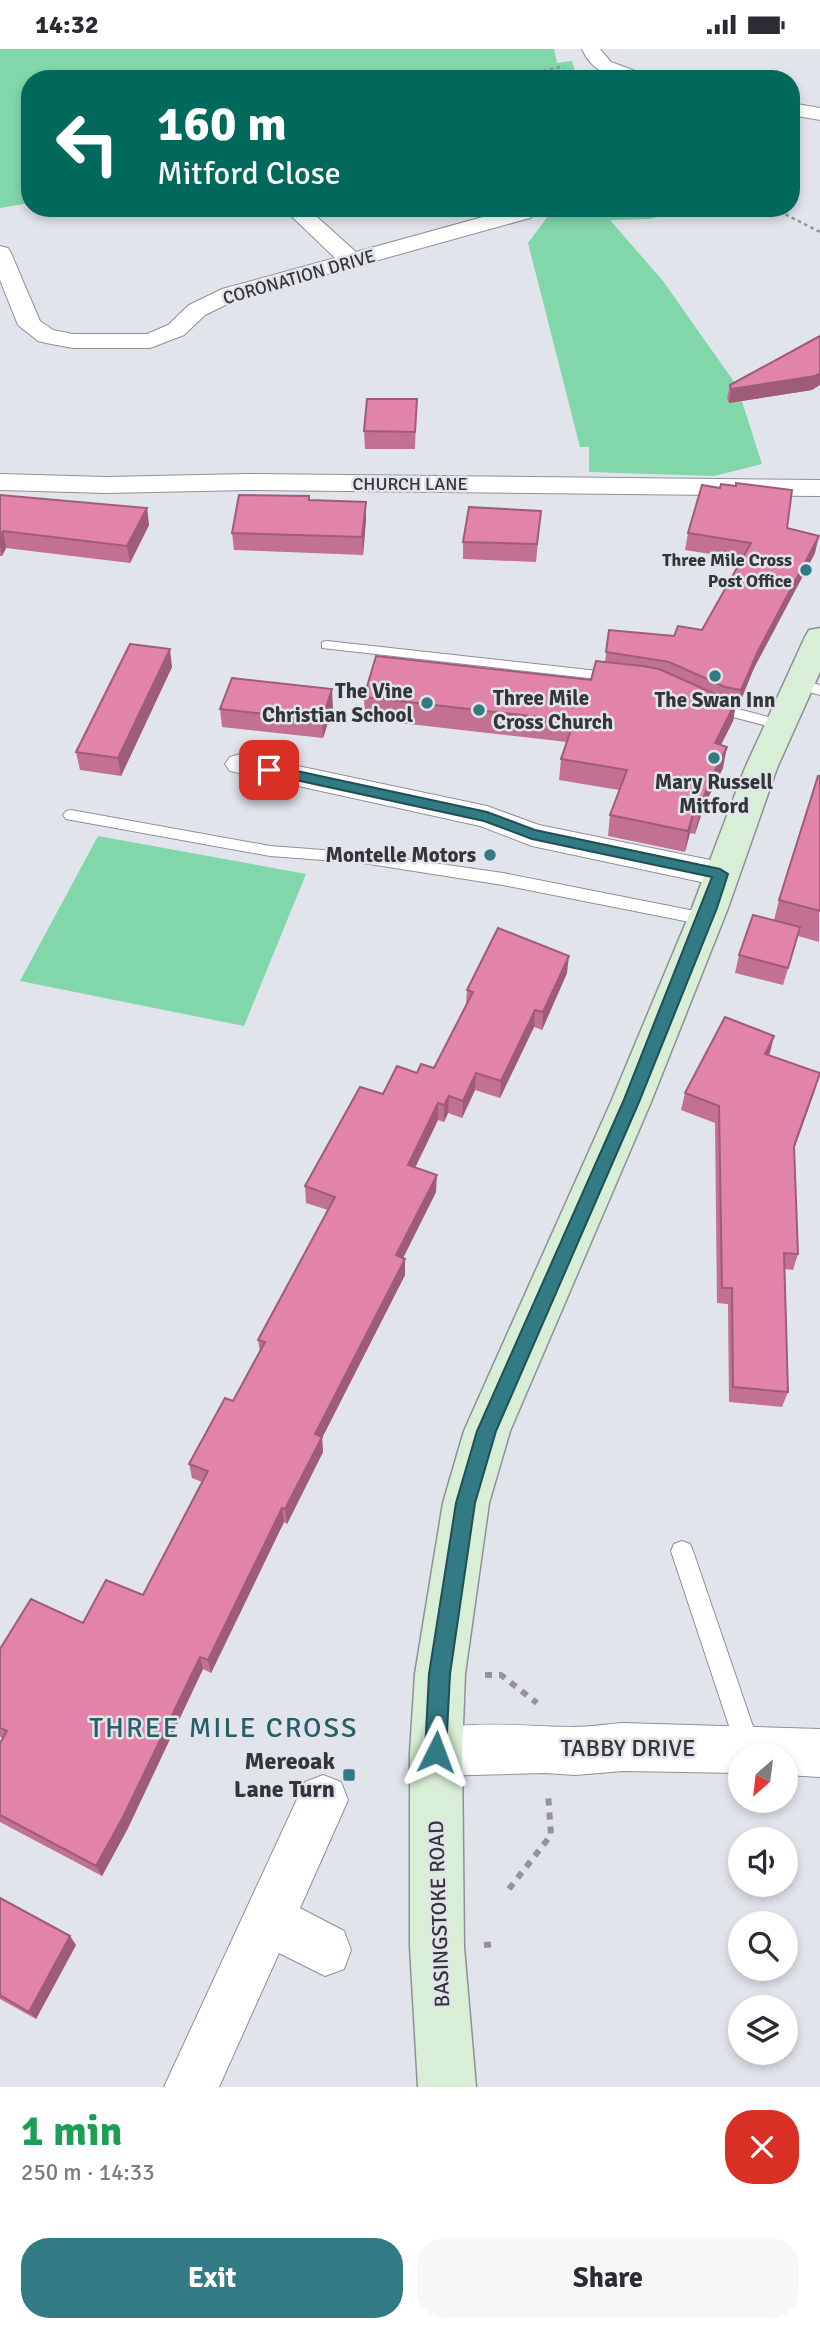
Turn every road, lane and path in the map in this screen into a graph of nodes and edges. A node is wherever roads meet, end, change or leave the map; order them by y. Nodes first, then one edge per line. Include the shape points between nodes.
1 (591, 49) edge
2 (564, 66) dead end
3 (547, 70) edge
4 (614, 70) edge
5 (800, 111) edge
6 (820, 114) edge
7 (304, 217) edge
8 (508, 217) edge
9 (791, 217) edge
10 (820, 232) edge
11 (0, 253) edge
12 (352, 261) junction
13 (0, 482) edge
14 (820, 488) edge
15 (820, 637) edge
16 (327, 645) dead end
17 (627, 678) edge
18 (809, 687) edge
19 (700, 703) edge
20 (779, 724) junction
21 (241, 764) dead end
22 (71, 815) dead end
23 (720, 874) junction
24 (705, 919) junction
25 (682, 1551) dead end
26 (747, 1743) edge
27 (728, 1749) edge
28 (436, 1752) junction
29 (798, 1752) edge
30 (820, 1753) edge
31 (323, 1800) dead end
32 (267, 1918) junction
33 (325, 1950) dead end
34 (191, 2087) edge
35 (447, 2087) edge

1 - 4 street via 593,57
2 - 3 path
5 - 6 street
7 - 12 street
8 - 12 street, CORONATION DRIVE
9 - 10 path
11 - 12 street, CORONATION DRIVE via 30,325 47,336 73,341 150,341 230,295
13 - 14 street, CHURCH LANE
15 - 18 street, BASINGSTOKE ROAD
16 - 17 lane
18 - 20 street, BASINGSTOKE ROAD
19 - 20 lane
20 - 23 street, BASINGSTOKE ROAD
21 - 23 street via 487,817 532,835
22 - 24 lane via 270,851 363,858 503,879
23 - 24 street, BASINGSTOKE ROAD
24 - 28 street, BASINGSTOKE ROAD via 631,1102 487,1431 466,1503 451,1597 440,1674
25 - 26 lane
27 - 28 street, TABBY DRIVE
28 - 35 street, BASINGSTOKE ROAD via 437,1947
29 - 30 street, TABBY DRIVE
31 - 32 street
32 - 33 street
32 - 34 street

